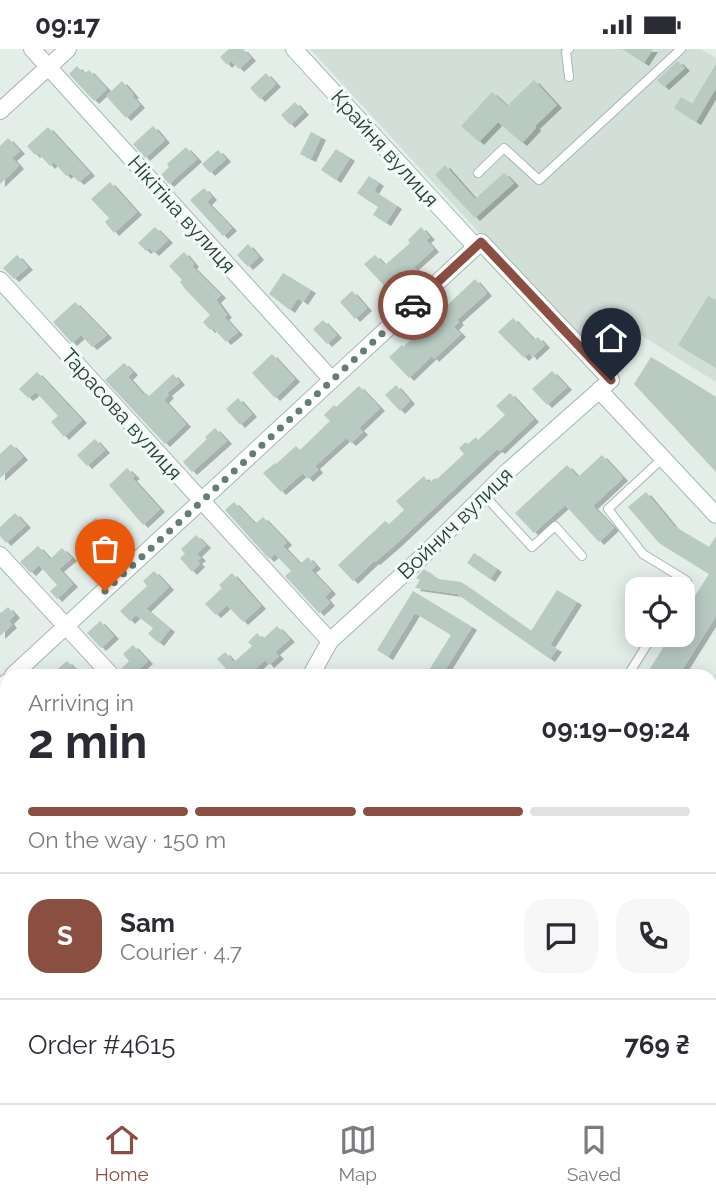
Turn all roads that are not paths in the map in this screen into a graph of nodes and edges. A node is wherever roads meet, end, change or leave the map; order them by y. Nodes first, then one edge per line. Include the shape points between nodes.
1 (32, 49) edge
2 (68, 49) edge
3 (294, 49) edge
4 (569, 49) edge
5 (681, 49) edge
6 (48, 67) junction
7 (569, 77) dead end
8 (0, 111) edge
9 (478, 173) dead end
10 (478, 245) junction
11 (0, 280) edge
12 (332, 380) junction
13 (605, 385) junction
14 (663, 458) junction
15 (484, 495) junction
16 (202, 501) junction
17 (716, 515) edge
18 (0, 555) edge
19 (582, 556) dead end
20 (680, 577) edge
21 (66, 627) junction
22 (330, 641) junction
23 (646, 647) edge
24 (20, 669) edge
25 (105, 669) edge
26 (314, 669) edge
27 (632, 669) edge

1 - 6 street, Нікітіна вулиця
2 - 6 street
3 - 10 street, Крайня вулиця
4 - 7 lane
5 - 9 lane via 539,180 504,148
6 - 8 street
6 - 12 street, Нікітіна вулиця
10 - 12 street
10 - 13 street, Крайня вулиця
11 - 16 street, Тарасова вулиця
12 - 16 street
13 - 14 street, Крайня вулиця
13 - 15 street, Войнич вулиця
14 - 17 street, Крайня вулиця
14 - 20 lane via 608,509 643,554
15 - 19 lane via 532,547 555,526
15 - 22 street, Войнич вулиця
16 - 21 street
16 - 22 street, Тарасова вулиця
18 - 21 street
21 - 24 street
21 - 25 street
22 - 26 street, Войнич вулиця
23 - 27 lane

